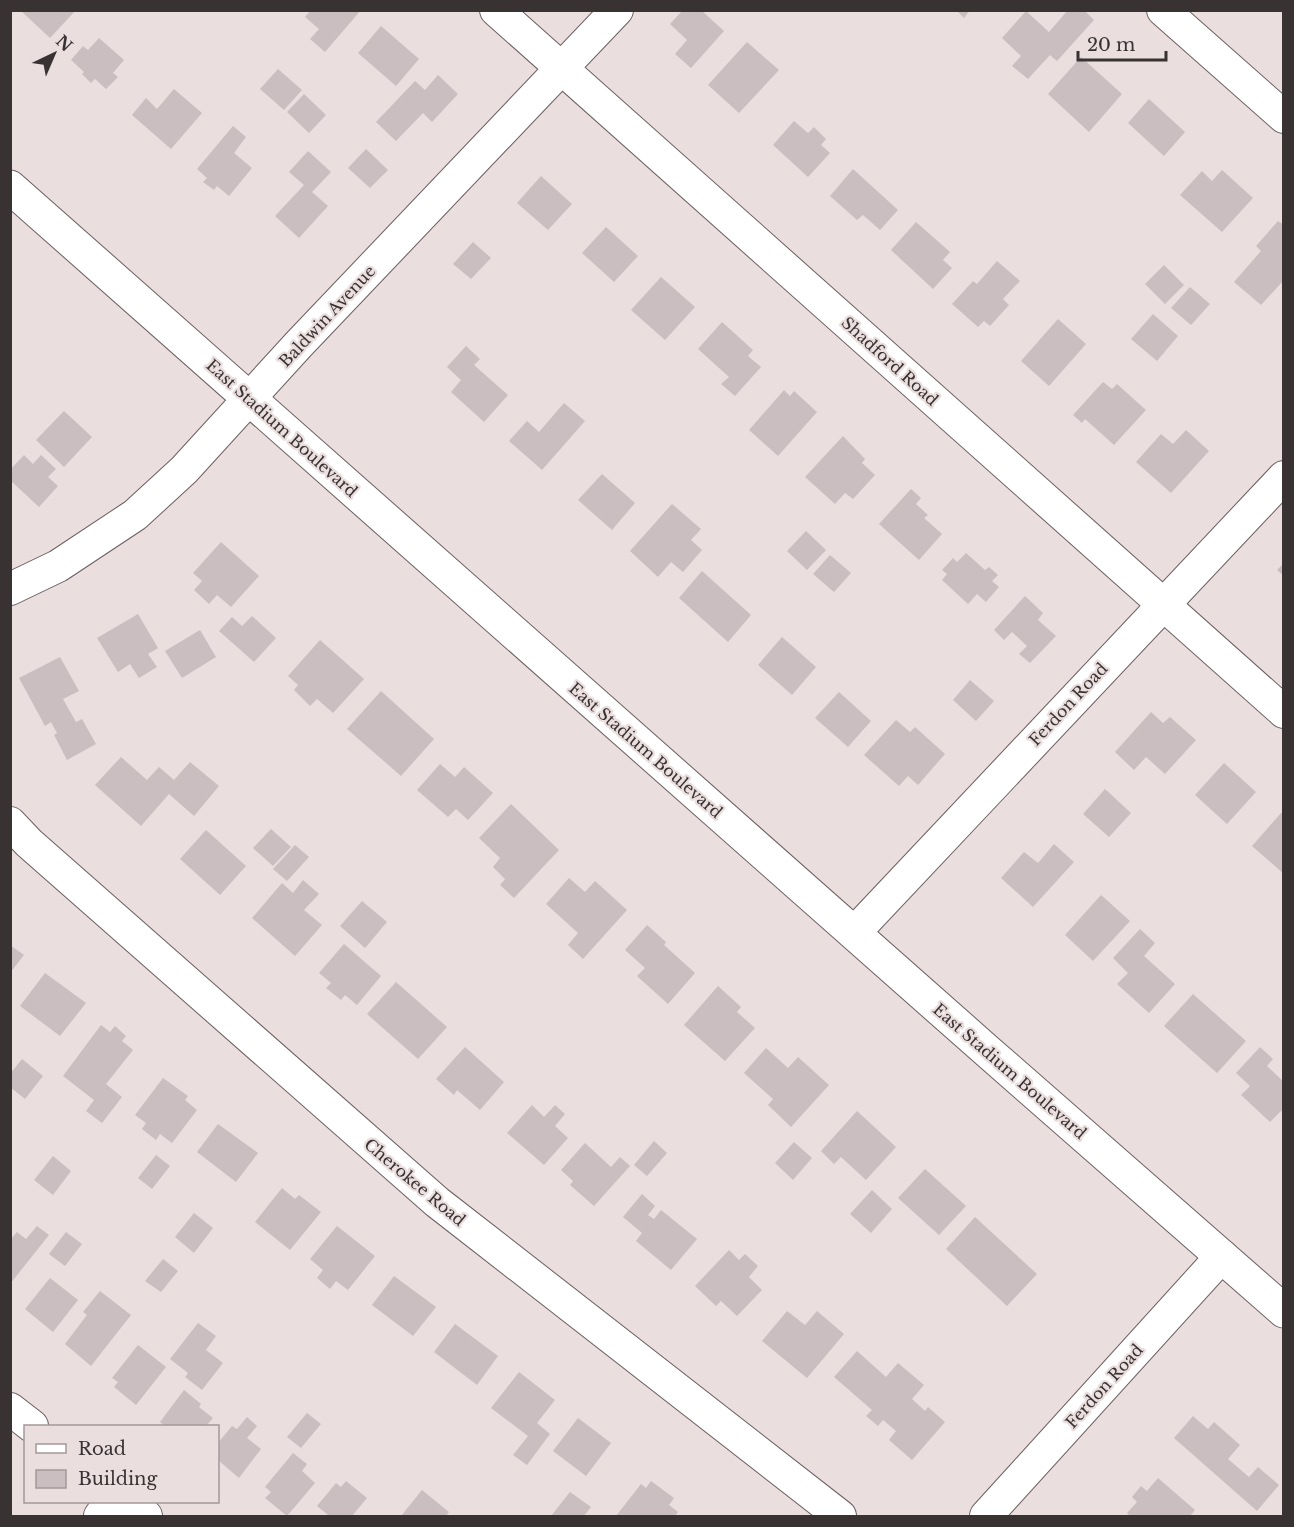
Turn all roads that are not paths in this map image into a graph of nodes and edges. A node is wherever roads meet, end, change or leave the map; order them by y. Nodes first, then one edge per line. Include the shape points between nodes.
1 (496, 10) edge
2 (618, 10) edge
3 (1163, 10) edge
4 (564, 69) junction
5 (1284, 117) edge
6 (10, 187) edge
7 (250, 399) junction
8 (1284, 477) edge
9 (10, 589) edge
10 (1163, 604) junction
11 (1284, 712) edge
12 (10, 823) edge
13 (854, 933) junction
14 (1222, 1256) junction
15 (1284, 1311) edge
16 (10, 1409) edge
17 (31, 1425) edge
18 (110, 1503) edge
19 (128, 1503) edge
20 (99, 1516) edge
21 (146, 1516) edge
22 (840, 1516) edge
23 (986, 1516) edge

1 - 4 street, Shadford Road
2 - 4 street, Baldwin Avenue
3 - 5 street
4 - 7 street, Baldwin Avenue
4 - 10 street, Shadford Road
6 - 7 main road, East Stadium Boulevard
7 - 9 street, Baldwin Avenue via 184,470 135,515 58,566
7 - 13 main road, East Stadium Boulevard
8 - 10 street, Ferdon Road
10 - 11 street, Shadford Road
10 - 13 street, Ferdon Road
12 - 22 street, Cherokee Road via 437,1202
13 - 14 main road, East Stadium Boulevard
14 - 15 main road, East Stadium Boulevard
14 - 23 street, Ferdon Road
16 - 17 street
18 - 20 street
19 - 21 street

